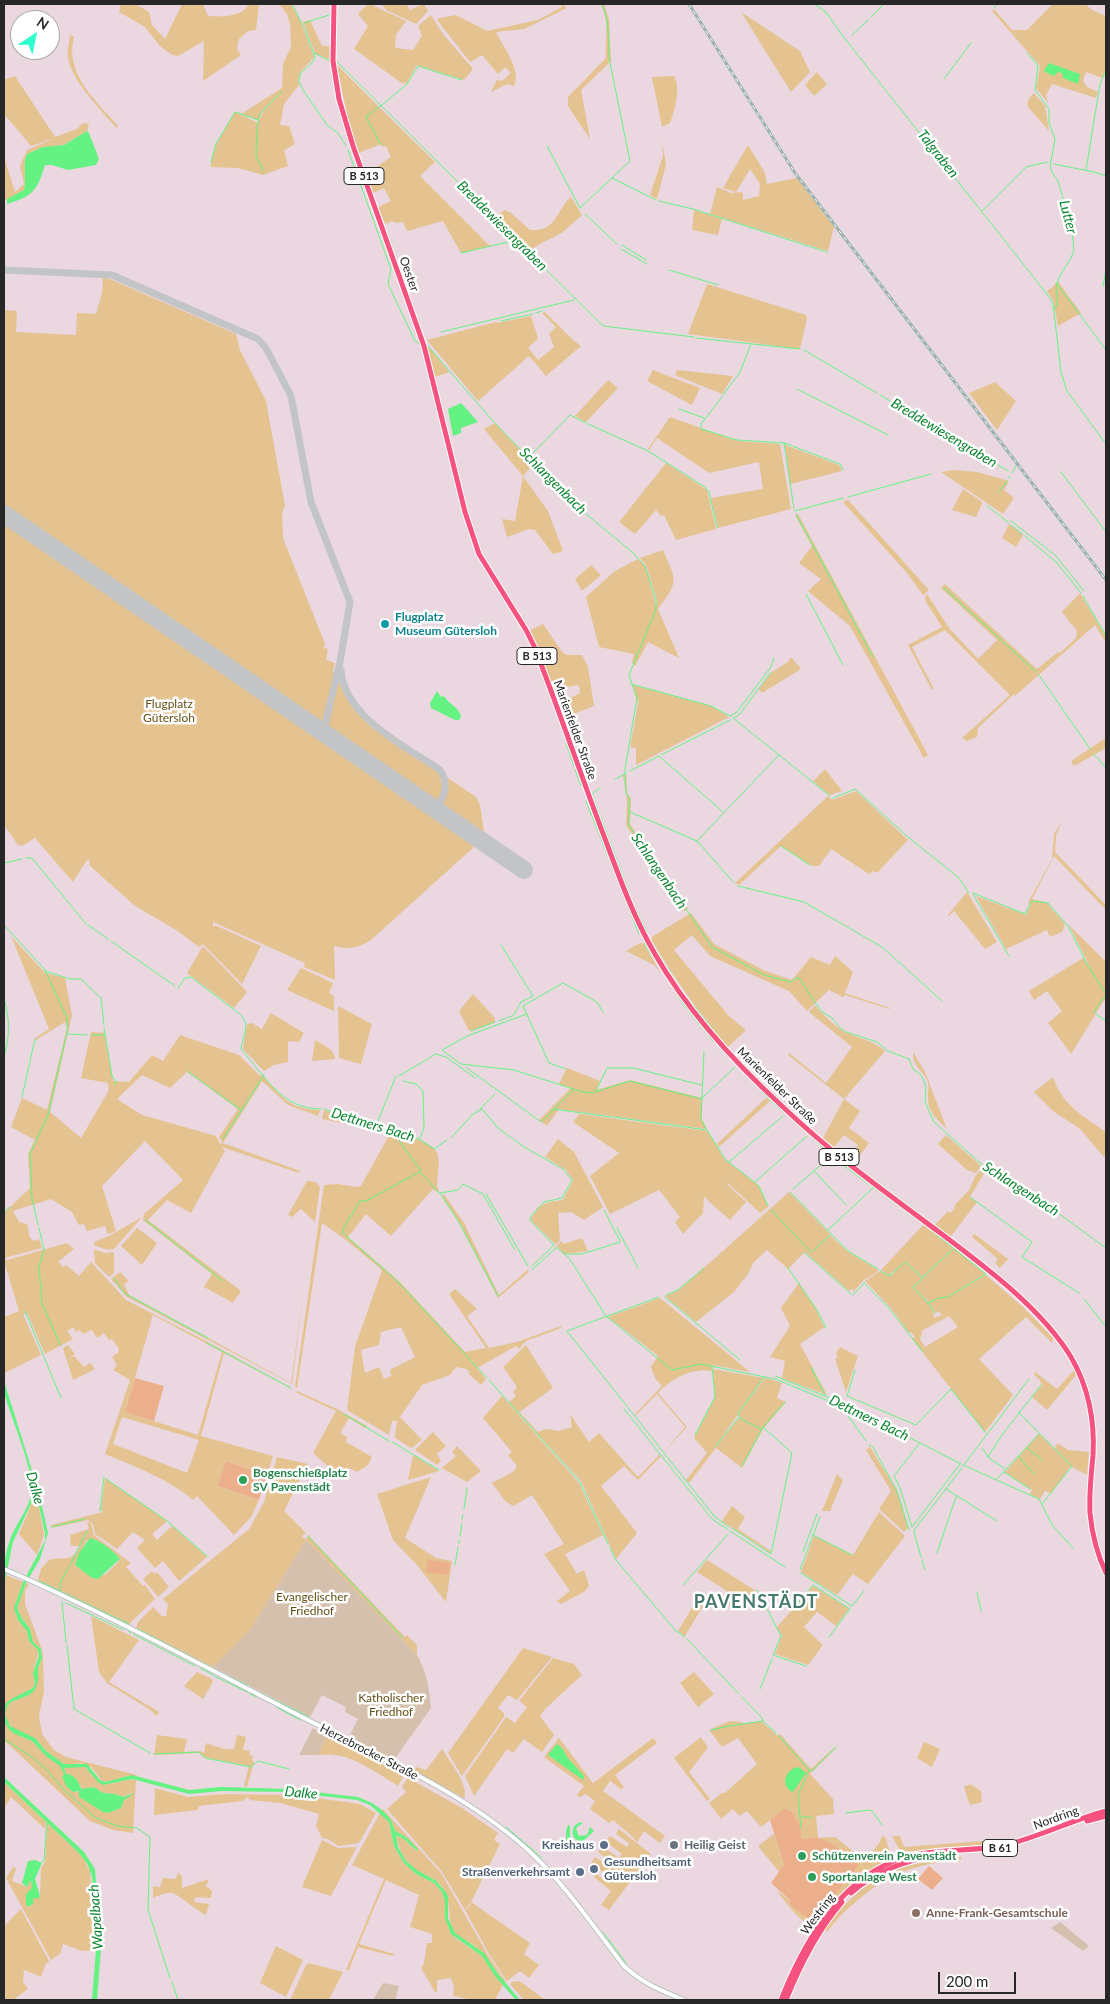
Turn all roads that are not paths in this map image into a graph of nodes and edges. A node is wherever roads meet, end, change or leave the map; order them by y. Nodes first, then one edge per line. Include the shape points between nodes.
1 (334, 4) edge
2 (478, 550) joint
3 (4, 1569) edge
4 (1106, 1573) edge
5 (1106, 1812) edge
6 (1106, 1816) edge
7 (898, 1862) junction
8 (684, 2000) edge
9 (781, 2000) edge
10 (786, 2000) edge

1 - 2 main road, Oester / B 513 via 333,61 343,114 423,344 465,512
2 - 4 main road, Marienfelder Straße / B 513 via 526,630 630,902 656,956 687,1004 737,1062 794,1118 833,1152 991,1272 1041,1320 1070,1356 1084,1383 1092,1418 1090,1514 1095,1544
3 - 8 main road, Herzebrocker Straße via 208,1668 464,1804 506,1833 547,1869 624,1966 649,1985
5 - 7 main road, Nordring / B 61 via 1002,1846 936,1852
6 - 7 main road, Nordring / B 61 via 1014,1846
7 - 9 main road, Westring / B 61 via 860,1881 838,1901 801,1955
7 - 10 main road, Westring / B 61 via 862,1884 841,1904 814,1941

